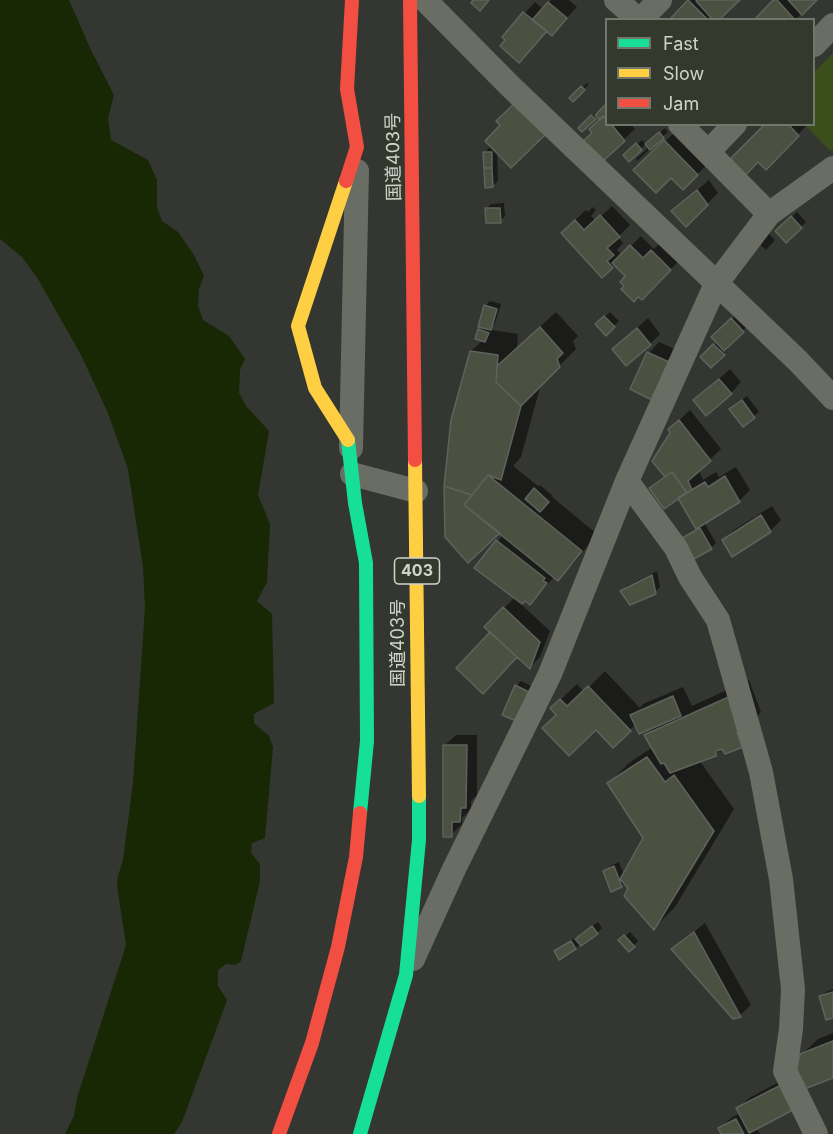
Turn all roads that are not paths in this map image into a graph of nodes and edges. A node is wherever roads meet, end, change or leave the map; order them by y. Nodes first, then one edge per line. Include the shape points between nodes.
1 (352, 0) edge
2 (411, 0) edge
3 (425, 0) edge
4 (616, 0) edge
5 (660, 0) edge
6 (637, 18) edge
7 (641, 18) edge
8 (833, 26) edge
9 (815, 43) edge
10 (682, 126) edge
11 (733, 126) edge
12 (357, 147) junction
13 (708, 152) junction
14 (833, 168) edge
15 (769, 214) junction
16 (716, 284) junction
17 (833, 398) edge
18 (352, 468) junction
19 (627, 481) junction
20 (416, 491) junction
21 (406, 975) junction
22 (279, 1134) edge
23 (360, 1134) edge
24 (816, 1134) edge

1 - 12 main road via 347,88
2 - 20 main road, 国道403号 / 403
3 - 16 street
4 - 6 street
5 - 7 street
8 - 9 street
10 - 13 street
11 - 13 street
12 - 18 street
12 - 18 main road via 298,326 315,388 349,442
13 - 15 street
14 - 15 street
15 - 16 street
16 - 17 street
16 - 19 street
18 - 20 street
18 - 22 main road via 366,562 367,741 356,857 338,947 312,1043
19 - 21 street via 550,674
19 - 24 street via 676,548 718,620 761,772 787,926 793,989 785,1071
20 - 21 main road, 国道403号 / 403 via 419,840
21 - 23 main road, 国道403号 / 403

